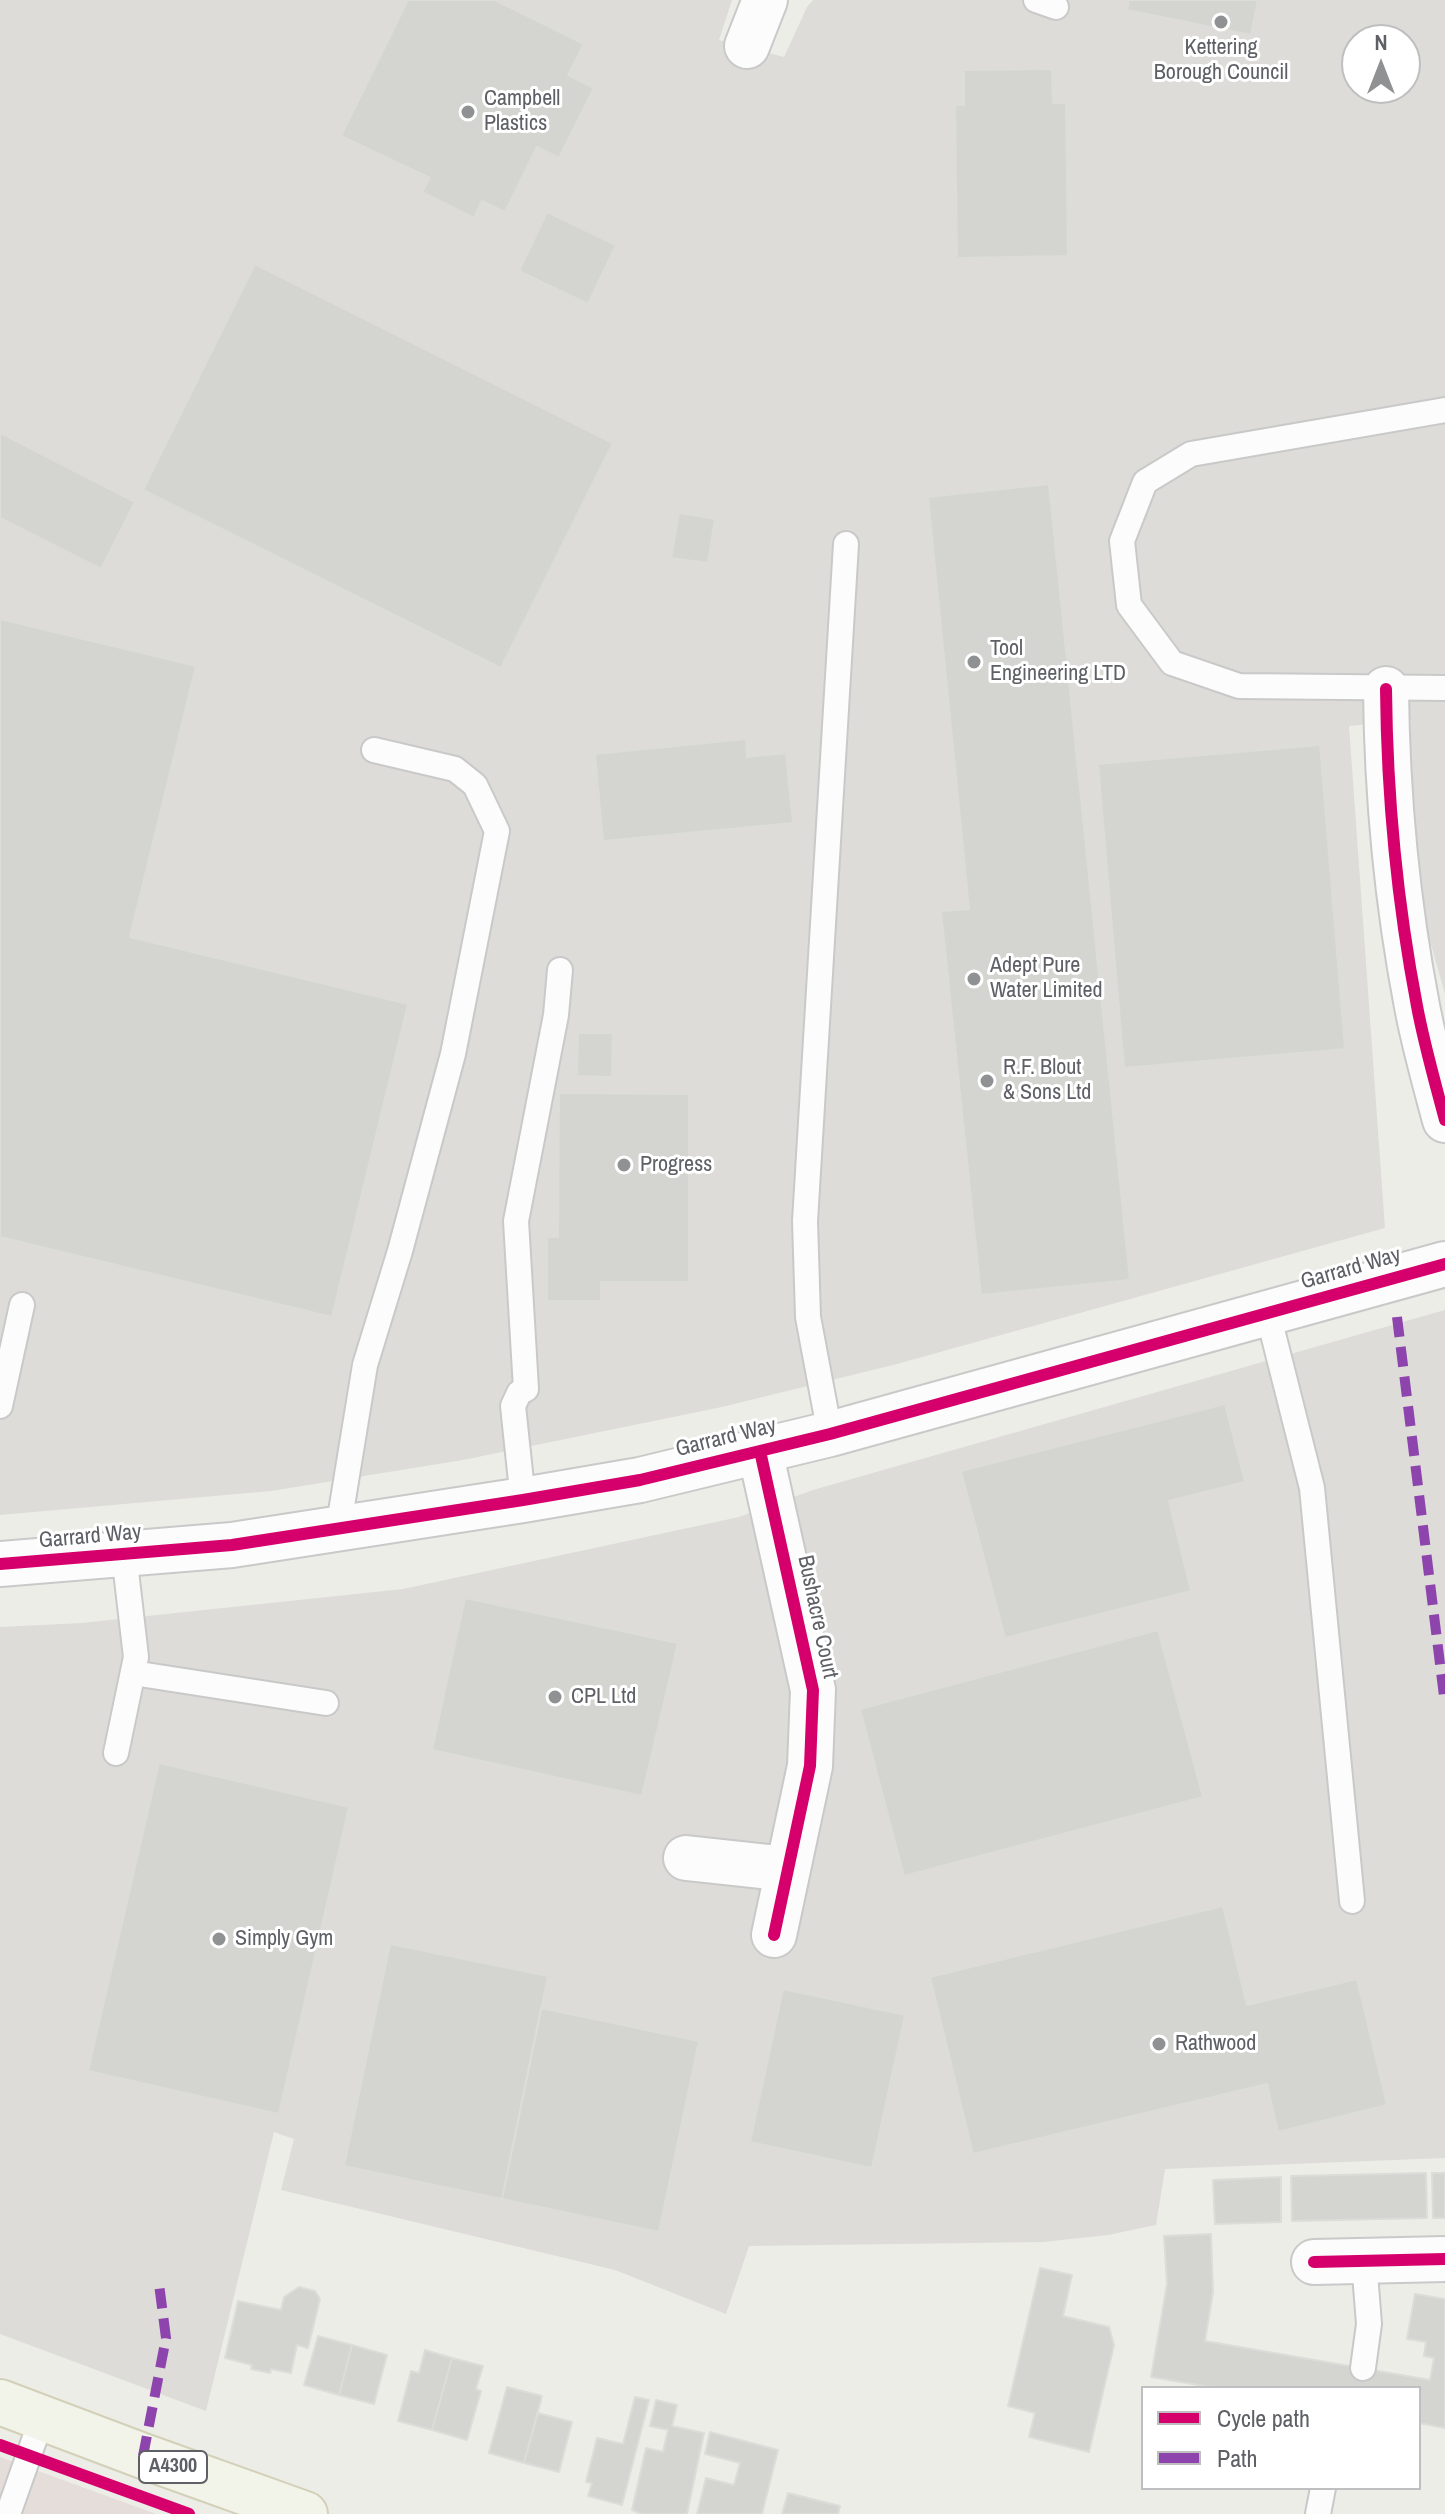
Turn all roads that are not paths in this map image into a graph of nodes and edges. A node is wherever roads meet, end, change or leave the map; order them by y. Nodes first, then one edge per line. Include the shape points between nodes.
1 (765, 0) edge
2 (747, 46) dead end
3 (1445, 410) edge
4 (846, 544) dead end
5 (1445, 688) edge
6 (1386, 689) junction
7 (374, 750) dead end
8 (560, 970) dead end
9 (1437, 1056) edge
10 (1445, 1120) edge
11 (1445, 1264) edge
12 (22, 1305) dead end
13 (1268, 1314) junction
14 (0, 1406) edge
15 (830, 1434) junction
16 (760, 1451) junction
17 (523, 1500) junction
18 (338, 1530) junction
19 (124, 1554) junction
20 (0, 1564) edge
21 (133, 1673) junction
22 (326, 1703) dead end
23 (116, 1753) dead end
24 (686, 1858) dead end
25 (788, 1869) junction
26 (1352, 1901) dead end
27 (774, 1935) dead end
28 (1445, 2259) edge
29 (1364, 2261) junction
30 (1314, 2262) dead end
31 (1363, 2368) dead end
32 (0, 2402) edge
33 (42, 2418) junction
34 (1323, 2490) edge
35 (8, 2514) edge
36 (305, 2514) edge
37 (1318, 2514) edge

1 - 2 street
3 - 6 lane via 1191,454 1145,482 1122,541 1129,605 1172,663 1239,686
4 - 15 lane via 805,1221 808,1317
5 - 6 lane
6 - 9 street via 1392,828 1406,940 1417,1009
7 - 18 lane via 455,769 475,785 497,831 453,1054 365,1365
8 - 17 lane via 516,1221 526,1389 513,1406
9 - 10 street
11 - 13 street, Garrard Way
12 - 14 lane
13 - 15 street, Garrard Way
13 - 26 lane via 1312,1488
15 - 16 street, Garrard Way
16 - 17 street, Garrard Way via 640,1480
16 - 25 street, Bushacre Court via 813,1690 810,1766
17 - 18 street, Garrard Way
18 - 19 street, Garrard Way
19 - 20 street, Garrard Way
19 - 21 lane via 136,1657
21 - 22 lane
21 - 23 lane
24 - 25 street
25 - 27 street, Bushacre Court
28 - 29 street
29 - 30 street
29 - 31 lane via 1369,2324
32 - 33 main road, A4300
33 - 35 lane
33 - 36 main road, A4300
34 - 37 lane

